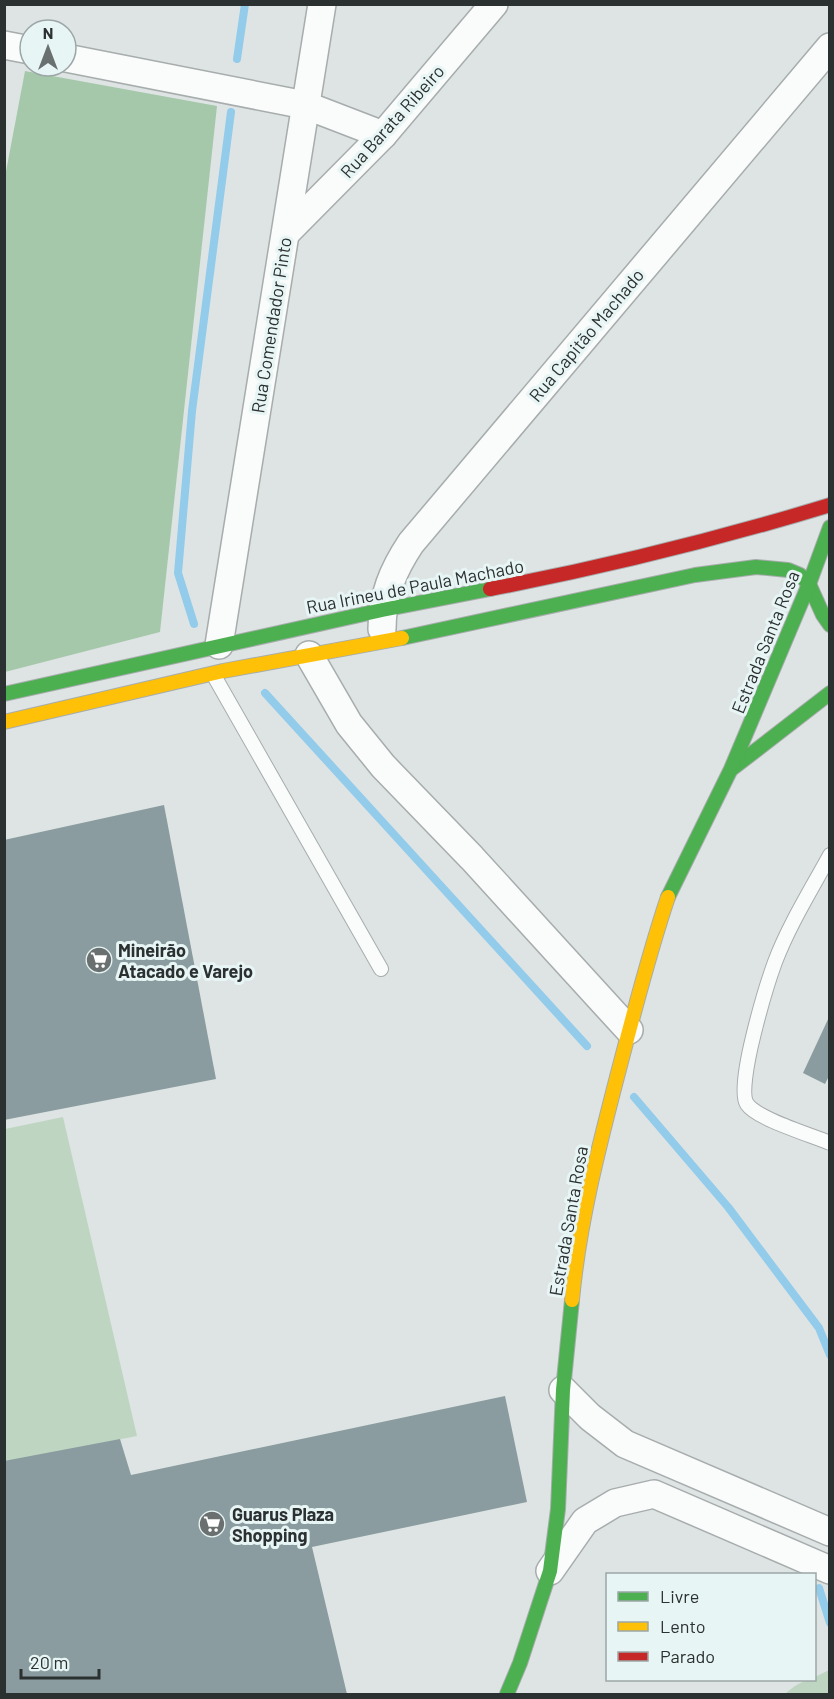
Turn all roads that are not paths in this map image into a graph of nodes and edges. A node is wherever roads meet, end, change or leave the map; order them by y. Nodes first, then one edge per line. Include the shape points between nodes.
1 (322, 4) edge
2 (494, 4) edge
3 (830, 47) edge
4 (78, 59) edge
5 (305, 105) junction
6 (383, 135) junction
7 (286, 233) junction
8 (830, 506) edge
9 (830, 527) edge
10 (809, 584) junction
11 (382, 610) junction
12 (830, 625) edge
13 (382, 642) junction
14 (219, 645) junction
15 (309, 655) junction
16 (213, 674) junction
17 (830, 693) edge
18 (4, 694) edge
19 (4, 722) edge
20 (731, 769) junction
21 (830, 855) edge
22 (381, 969) dead end
23 (629, 1030) junction
24 (830, 1143) edge
25 (563, 1390) junction
26 (657, 1460) junction
27 (654, 1494) junction
28 (830, 1532) edge
29 (830, 1570) edge
30 (550, 1571) junction
31 (507, 1695) edge

1 - 5 street, Rua Comendador Pinto
2 - 6 street, Rua Barata Ribeiro
3 - 11 street, Rua Capitão Machado via 411,543 391,577
4 - 5 street
5 - 6 street
5 - 7 street, Rua Comendador Pinto
6 - 7 street, Rua Barata Ribeiro
7 - 14 street, Rua Comendador Pinto
8 - 11 street, Rua Irineu de Paula Machado via 582,571
9 - 10 street, Estrada Santa Rosa
10 - 12 street via 820,614
10 - 13 street via 795,570 742,568
10 - 20 street, Estrada Santa Rosa
11 - 13 street, Rua Capitão Machado
11 - 14 street, Rua Irineu de Paula Machado
13 - 15 street
14 - 18 street, Rua Irineu de Paula Machado
15 - 16 street
15 - 23 street via 349,724 383,766
16 - 19 street
16 - 22 lane
17 - 20 street, Estrada Santa Rosa
20 - 23 street, Estrada Santa Rosa via 670,892
21 - 24 lane via 775,963 745,1068 743,1088 745,1102 753,1113
23 - 25 street, Estrada Santa Rosa via 595,1161 575,1268
25 - 26 street via 625,1444
25 - 30 street, Estrada Santa Rosa via 558,1509
26 - 27 street
26 - 28 street
27 - 29 street
27 - 30 street via 615,1503 585,1521
30 - 31 street, Estrada Santa Rosa

